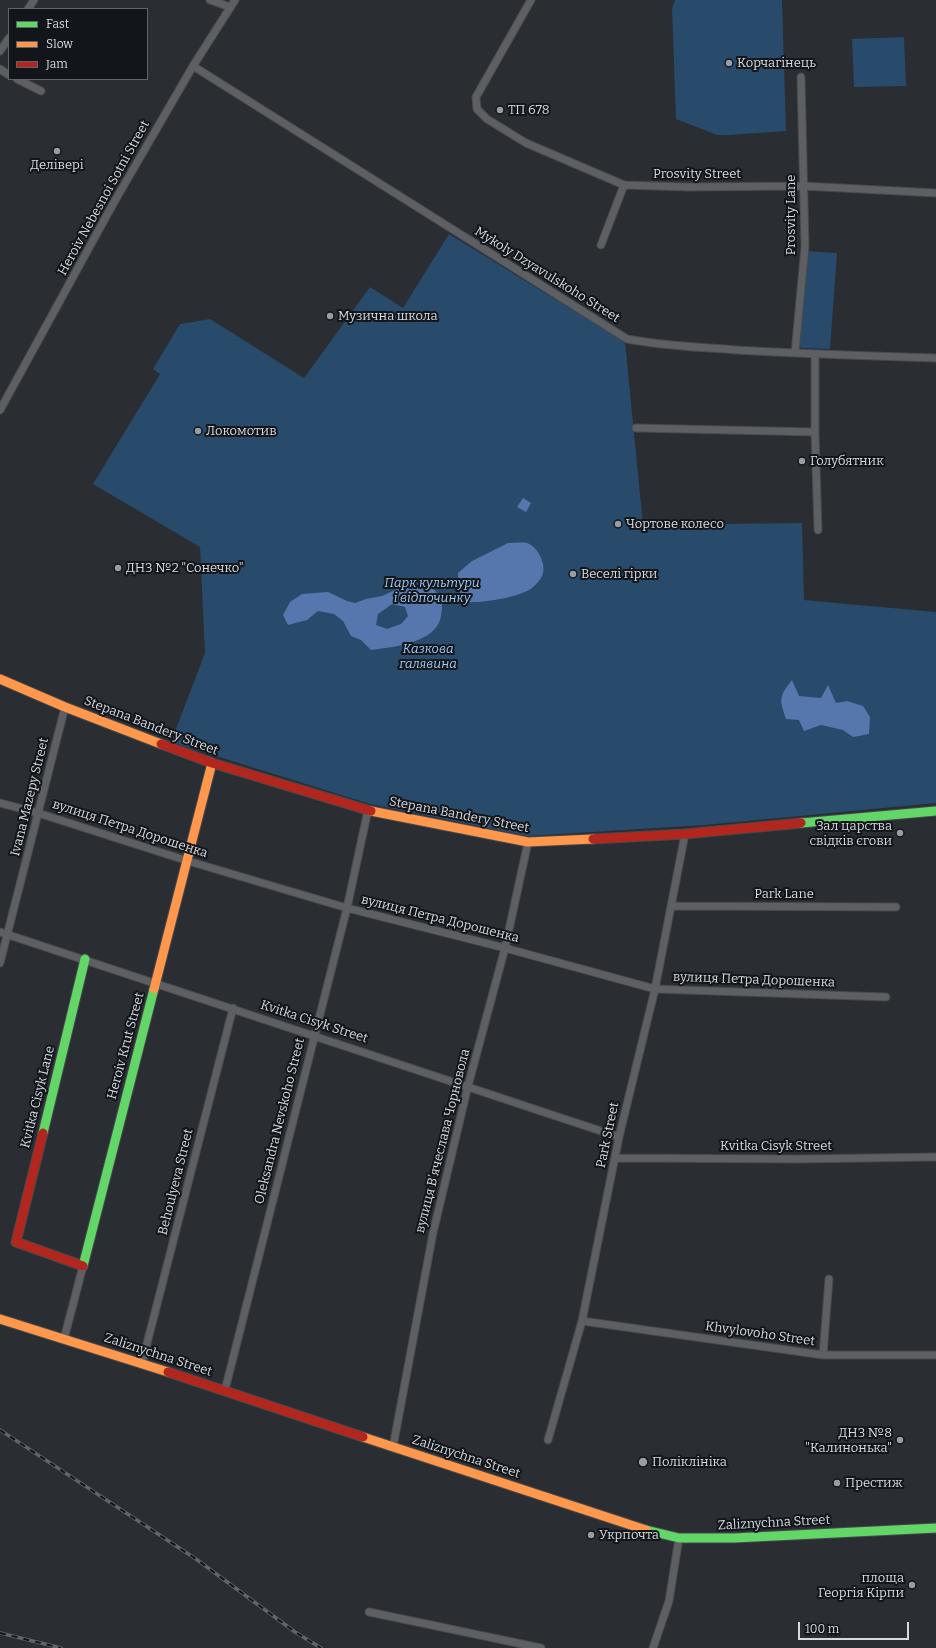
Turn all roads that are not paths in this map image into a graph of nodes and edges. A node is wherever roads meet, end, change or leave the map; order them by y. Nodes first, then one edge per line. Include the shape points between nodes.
1 (210, 0) edge
2 (235, 0) edge
3 (532, 0) edge
4 (230, 7) junction
5 (8, 39) edge
6 (0, 51) edge
7 (192, 66) junction
8 (801, 77) dead end
9 (20, 80) edge
10 (41, 92) dead end
11 (624, 185) junction
12 (803, 186) junction
13 (936, 193) edge
14 (601, 245) dead end
15 (795, 353) junction
16 (815, 354) junction
17 (936, 358) edge
18 (0, 410) edge
19 (636, 428) dead end
20 (815, 432) junction
21 (818, 530) dead end
22 (0, 679) edge
23 (65, 707) junction
24 (212, 764) junction
25 (0, 803) edge
26 (368, 810) junction
27 (38, 812) junction
28 (936, 812) edge
29 (685, 834) junction
30 (528, 842) junction
31 (188, 861) junction
32 (671, 906) junction
33 (896, 907) dead end
34 (347, 908) junction
35 (4, 933) edge
36 (505, 948) junction
37 (85, 959) junction
38 (0, 963) edge
39 (156, 982) junction
40 (655, 989) junction
41 (886, 997) dead end
42 (233, 1008) junction
43 (314, 1035) junction
44 (468, 1086) junction
45 (619, 1137) junction
46 (936, 1157) edge
47 (615, 1158) junction
48 (83, 1266) junction
49 (829, 1278) dead end
50 (0, 1319) edge
51 (582, 1321) junction
52 (64, 1339) junction
53 (823, 1355) junction
54 (936, 1355) edge
55 (142, 1363) junction
56 (225, 1390) junction
57 (548, 1440) dead end
58 (394, 1447) junction
59 (936, 1528) edge
60 (679, 1538) junction
61 (368, 1612) dead end
62 (541, 1648) edge
63 (653, 1648) edge

1 - 4 street
2 - 4 street, Heroiv Nebesnoi Sotni Street
3 - 11 street, Prosvity Street via 476,97 477,109 487,119 526,143
4 - 7 street, Heroiv Nebesnoi Sotni Street
5 - 6 street
7 - 15 street, Mykoly Dzyavulskoho Street via 627,339 654,344
7 - 18 street, Heroiv Nebesnoi Sotni Street via 116,198
8 - 12 street, Prosvity Lane
9 - 10 street
11 - 12 street, Prosvity Street
11 - 14 street
12 - 13 street, Prosvity Street
12 - 15 street, Prosvity Lane via 805,247
15 - 16 street, Mykoly Dzyavulskoho Street
16 - 17 street, Mykoly Dzyavulskoho Street
16 - 20 street
19 - 20 street
20 - 21 street
22 - 23 street, Stepana Bandery Street
23 - 24 street, Stepana Bandery Street
23 - 27 street, Ivana Mazepy Street
24 - 26 street, Stepana Bandery Street
24 - 31 street, Heroiv Krut Street
25 - 27 street, вулиця Петра Дорошенка
26 - 30 street, Stepana Bandery Street
26 - 34 street, Oleksandra Nevskoho Street
27 - 31 street, вулиця Петра Дорошенка
27 - 35 street, Ivana Mazepy Street
28 - 29 street, Stepana Bandery Street
29 - 30 street, Stepana Bandery Street
29 - 32 street, Park Street
30 - 36 street, вулиця Вʼячеслава Чорновола
31 - 34 street, вулиця Петра Дорошенка
31 - 39 street, Heroiv Krut Street
32 - 33 street, Park Lane
32 - 40 street, Park Street
34 - 36 street, вулиця Петра Дорошенка
34 - 43 street, Oleksandra Nevskoho Street
35 - 37 street, Kvitka Cisyk Street
35 - 38 street, Ivana Mazepy Street
36 - 40 street, вулиця Петра Дорошенка
36 - 44 street, вулиця Вʼячеслава Чорновола
37 - 39 street, Kvitka Cisyk Street
37 - 48 street, Kvitka Cisyk Lane via 16,1242
39 - 42 street, Kvitka Cisyk Street
39 - 48 street, Heroiv Krut Street
40 - 41 street, вулиця Петра Дорошенка
40 - 45 street, Park Street
42 - 43 street, Kvitka Cisyk Street
42 - 55 street, Behoulyeva Street
43 - 44 street, Kvitka Cisyk Street
43 - 56 street, Oleksandra Nevskoho Street
44 - 45 street, Kvitka Cisyk Street
44 - 58 street, вулиця Вʼячеслава Чорновола via 433,1233
45 - 47 street, Park Street
46 - 47 street, Kvitka Cisyk Street
47 - 51 street, Park Street
48 - 52 street
49 - 53 street
50 - 52 street, Zaliznychna Street
51 - 53 street, Khvylovoho Street
51 - 57 street, Park Street
52 - 55 street, Zaliznychna Street
53 - 54 street, Khvylovoho Street
55 - 56 street, Zaliznychna Street
56 - 58 street, Zaliznychna Street
58 - 60 street, Zaliznychna Street via 637,1528
59 - 60 street, Zaliznychna Street via 734,1538
60 - 63 street via 669,1601
61 - 62 street

